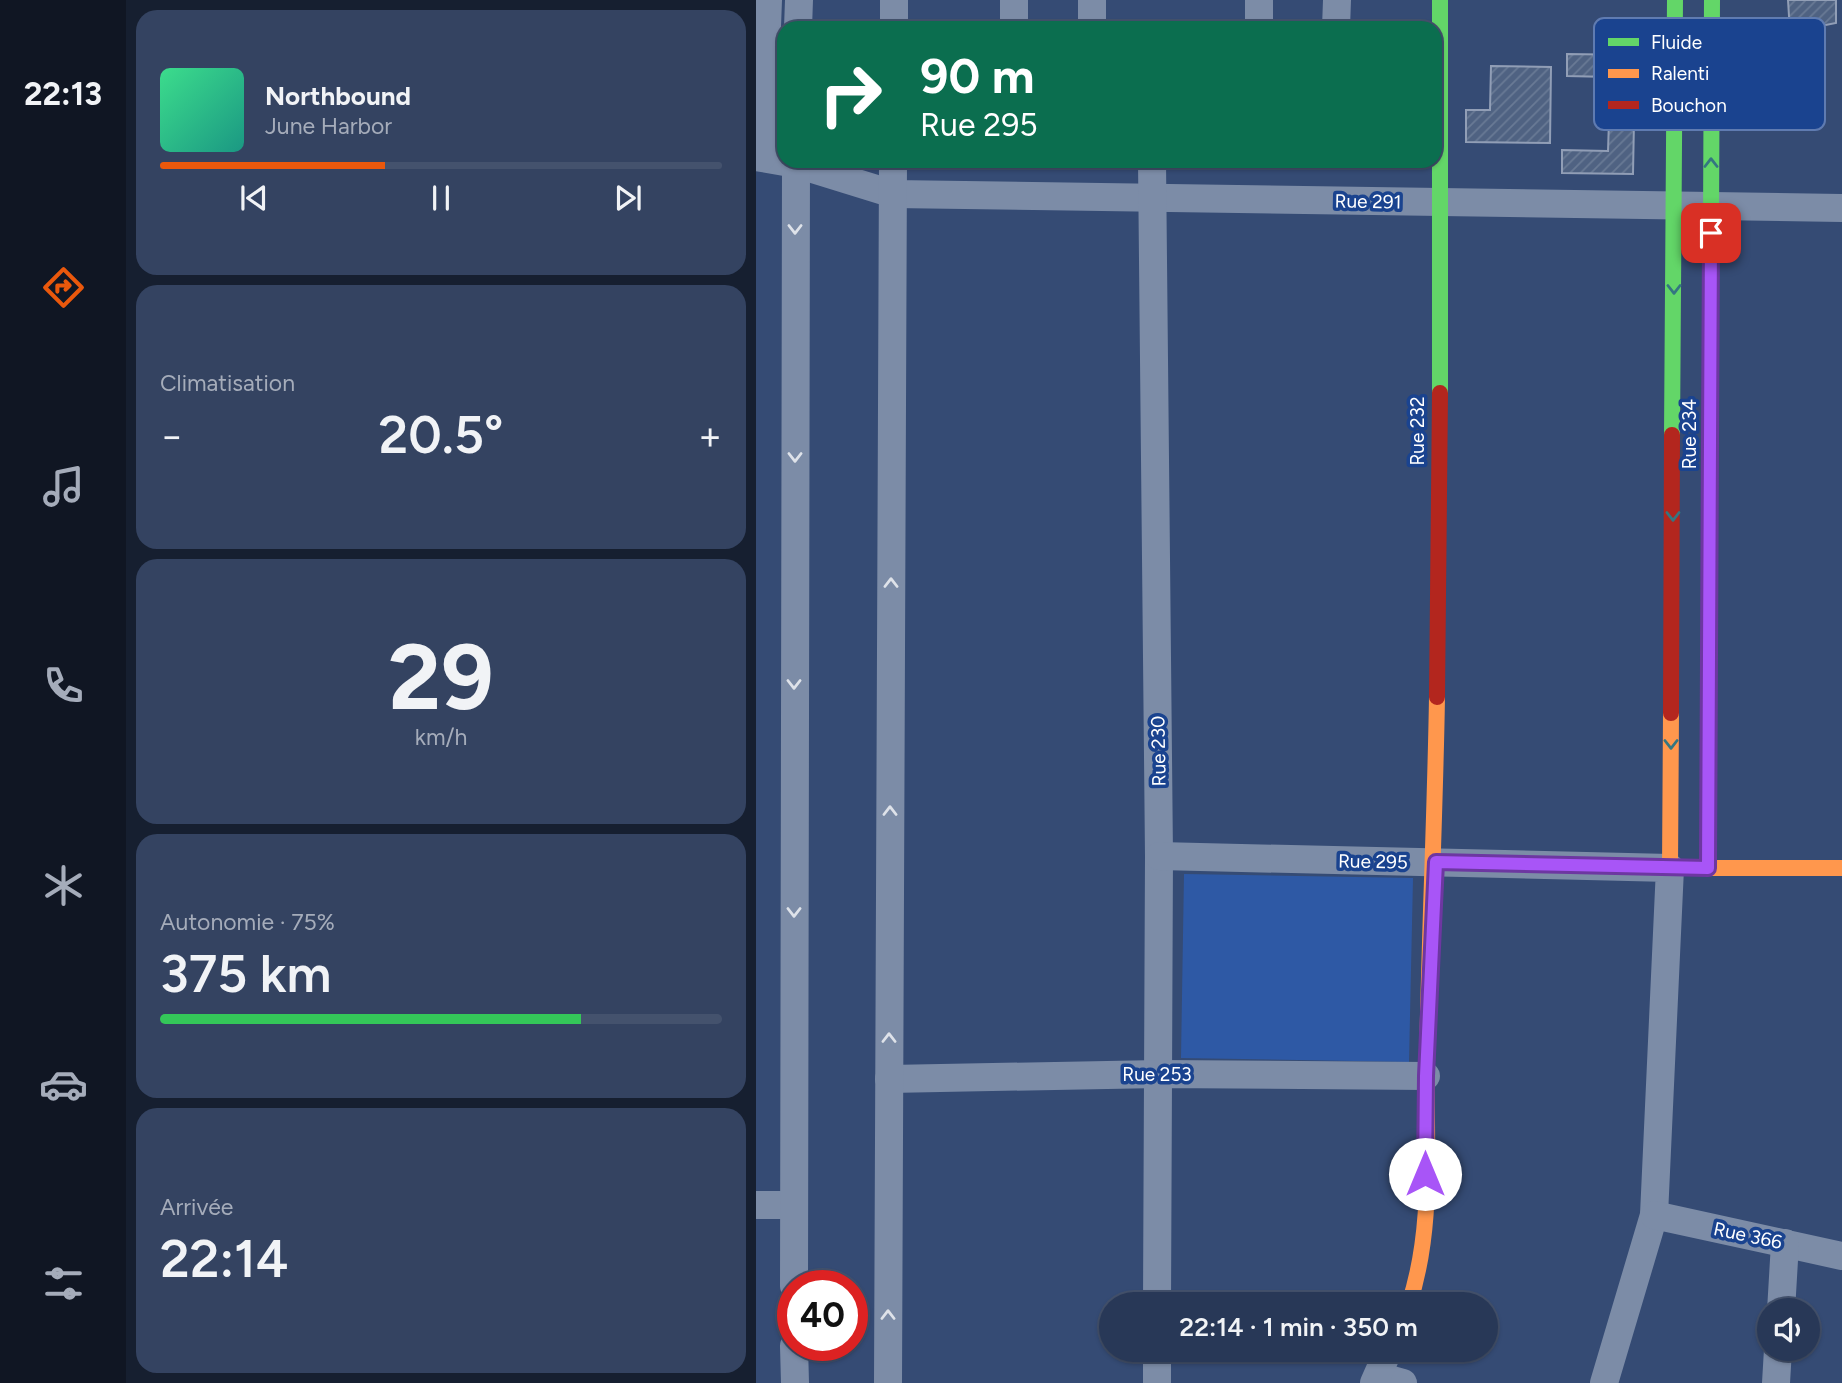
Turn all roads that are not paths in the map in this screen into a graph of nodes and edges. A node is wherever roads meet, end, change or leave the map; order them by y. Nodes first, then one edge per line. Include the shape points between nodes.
1 (768, 0) edge
2 (799, 0) edge
3 (894, 0) edge
4 (1014, 0) edge
5 (1092, 0) edge
6 (1259, 0) edge
7 (1337, 0) edge
8 (1440, 0) edge
9 (1675, 0) edge
10 (1712, 0) edge
11 (1675, 18) edge
12 (1712, 18) edge
13 (798, 21) edge
14 (894, 21) edge
15 (1014, 21) edge
16 (1092, 21) edge
17 (1259, 21) edge
18 (1336, 21) edge
19 (1440, 21) edge
20 (1675, 130) edge
21 (1711, 130) edge
22 (759, 157) edge
23 (777, 159) edge
24 (796, 168) edge
25 (814, 168) edge
26 (893, 168) edge
27 (1152, 168) edge
28 (1439, 168) edge
29 (893, 194) junction
30 (1152, 198) junction
31 (1439, 202) junction
32 (1675, 205) junction
33 (1711, 206) junction
34 (1842, 208) edge
35 (1159, 856) junction
36 (1436, 862) junction
37 (1670, 868) junction
38 (1708, 868) junction
39 (1842, 868) edge
40 (1159, 1074) junction
41 (1426, 1076) junction
42 (889, 1079) junction
43 (756, 1205) edge
44 (793, 1205) junction
45 (1654, 1215) junction
46 (1785, 1243) junction
47 (1842, 1256) edge
48 (794, 1270) edge
49 (1157, 1292) edge
50 (1412, 1292) edge
51 (1782, 1298) edge
52 (794, 1361) edge
53 (1777, 1361) edge
54 (1157, 1362) edge
55 (1388, 1362) edge
56 (1385, 1381) edge
57 (794, 1383) edge
58 (888, 1383) edge
59 (1157, 1383) edge
60 (1604, 1383) edge
61 (1776, 1383) edge

1 - 22 street
2 - 13 street
3 - 14 street
4 - 15 street
5 - 16 street
6 - 17 street
7 - 18 street
8 - 19 main road, Rue 232
9 - 11 main road, Rue 234
12 -> 10 main road, Rue 234
20 - 32 main road, Rue 234
33 -> 21 main road, Rue 234
22 - 23 street, Rue 291
24 -> 44 street
25 - 29 street, Rue 291
26 - 29 street
27 - 30 street, Rue 230
28 - 31 main road, Rue 232
29 - 30 street, Rue 291
42 -> 29 street
30 - 31 street, Rue 291
30 - 35 street, Rue 230
31 - 32 street, Rue 291
31 - 36 main road, Rue 232
32 - 33 street, Rue 291
32 -> 37 main road, Rue 234
33 - 34 street, Rue 291
33 - 38 main road, Rue 234
35 - 36 street, Rue 295
35 - 40 street, Rue 230
36 - 37 street, Rue 295
36 - 41 main road, Rue 232
37 - 38 main road
37 - 45 street
38 - 39 main road
40 - 41 street, Rue 253
40 - 42 street, Rue 253
40 - 49 street, Rue 230
41 - 50 main road, Rue 232 via 1425,1248
58 -> 42 street
43 - 44 street
44 - 48 street
45 - 46 street, Rue 366
45 - 60 street
46 - 47 street, Rue 366
46 - 51 street
52 - 57 street
53 - 61 street
54 - 59 street
55 - 56 street

